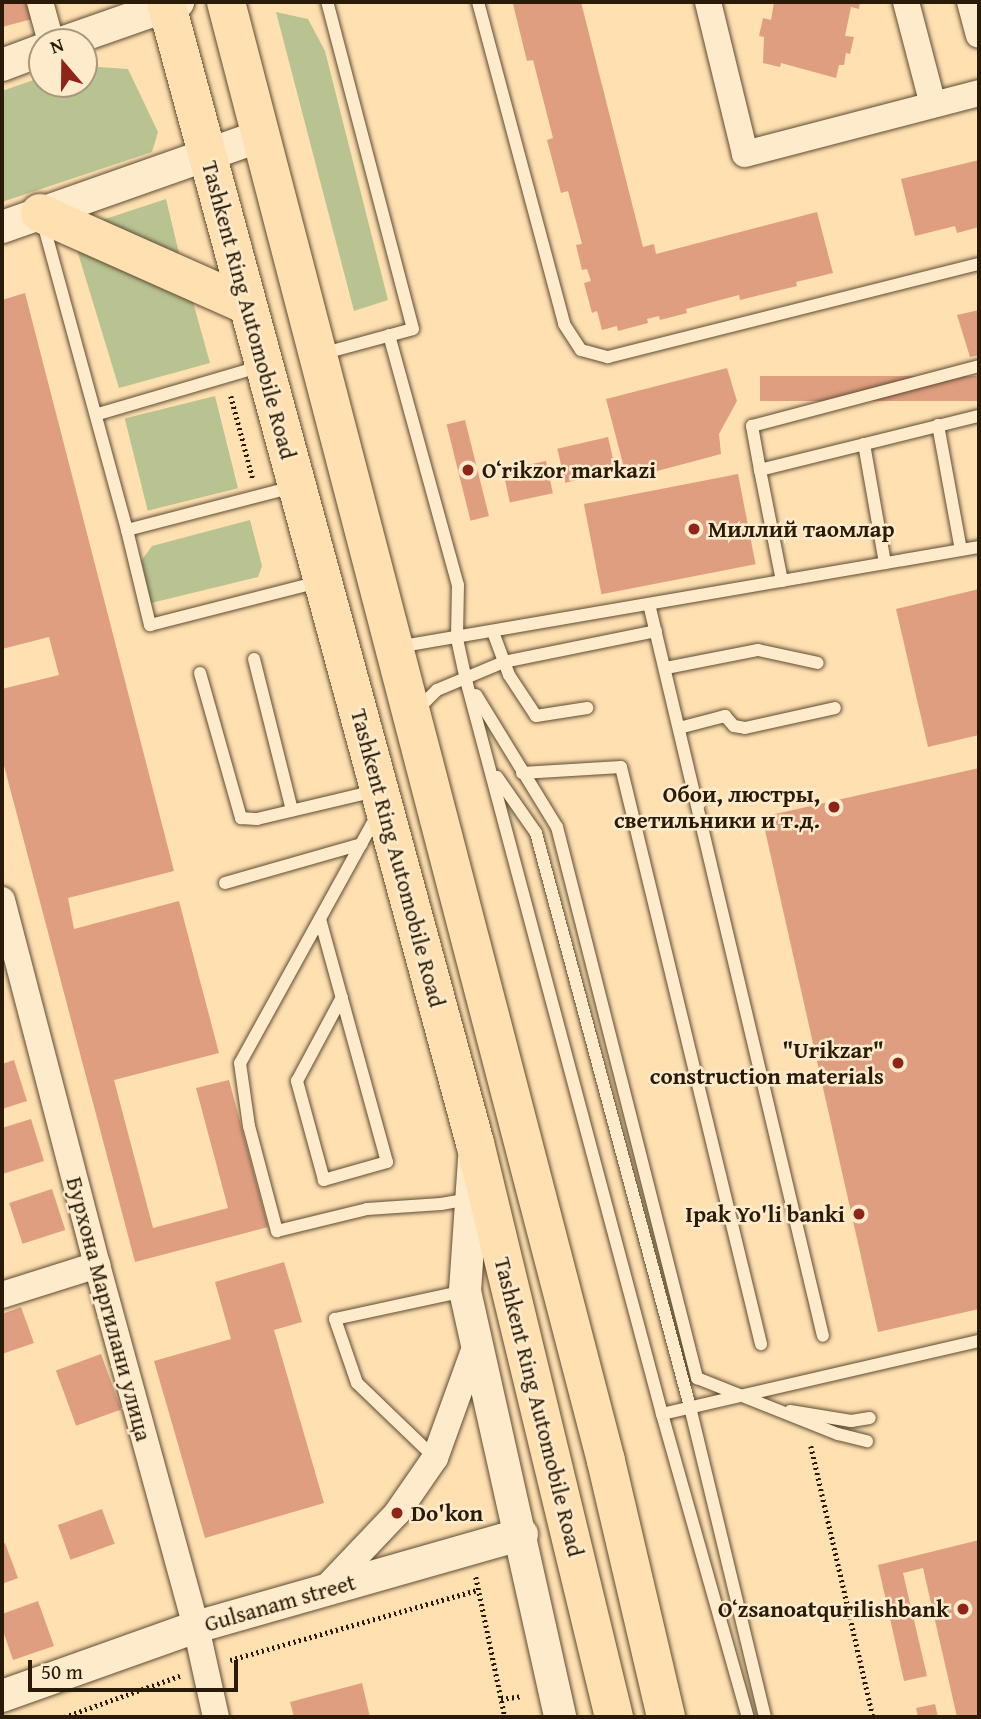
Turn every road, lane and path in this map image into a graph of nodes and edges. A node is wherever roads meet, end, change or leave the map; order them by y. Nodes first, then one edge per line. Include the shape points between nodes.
1 (40, 2) edge
2 (226, 2) edge
3 (327, 2) edge
4 (478, 2) edge
5 (708, 2) edge
6 (906, 2) edge
7 (970, 2) edge
8 (170, 3) edge
9 (47, 28) edge
10 (98, 29) edge
11 (979, 35) edge
12 (28, 55) edge
13 (2, 65) edge
14 (979, 93) edge
15 (933, 105) junction
16 (261, 136) junction
17 (206, 155) junction
18 (40, 213) junction
19 (2, 227) edge
20 (979, 264) edge
21 (247, 305) junction
22 (389, 335) junction
23 (317, 355) junction
24 (264, 365) junction
25 (979, 366) edge
26 (226, 377) junction
27 (97, 414) junction
28 (979, 416) edge
29 (938, 425) junction
30 (864, 444) junction
31 (760, 470) junction
32 (297, 486) junction
33 (257, 496) junction
34 (127, 530) junction
35 (979, 547) edge
36 (961, 550) junction
37 (885, 563) junction
38 (323, 581) junction
39 (782, 581) junction
40 (649, 604) junction
41 (656, 631) junction
42 (493, 632) junction
43 (457, 639) junction
44 (393, 648) junction
45 (254, 659) dead end
46 (504, 662) junction
47 (818, 663) dead end
48 (666, 668) junction
49 (200, 673) dead end
50 (467, 680) junction
51 (587, 708) dead end
52 (835, 708) dead end
53 (411, 716) junction
54 (679, 728) junction
55 (491, 768) junction
56 (522, 773) junction
57 (381, 797) junction
58 (292, 810) junction
59 (362, 844) junction
60 (225, 883) dead end
61 (2, 900) edge
62 (320, 919) junction
63 (342, 997) junction
64 (475, 1143) junction
65 (469, 1199) junction
66 (97, 1265) junction
67 (465, 1291) junction
68 (2, 1295) edge
69 (823, 1336) dead end
70 (979, 1341) edge
71 (761, 1344) dead end
72 (476, 1345) junction
73 (740, 1396) junction
74 (690, 1407) junction
75 (769, 1408) junction
76 (663, 1414) junction
77 (870, 1418) dead end
78 (867, 1441) dead end
79 (811, 1444) dead end
80 (435, 1458) junction
81 (522, 1534) junction
82 (470, 1548) junction
83 (326, 1589) junction
84 (478, 1590) junction
85 (196, 1627) junction
86 (204, 1667) junction
87 (522, 1694) dead end
88 (2, 1696) edge
89 (501, 1699) junction
90 (64, 1717) edge
91 (216, 1717) edge
92 (505, 1717) edge
93 (560, 1717) edge
94 (614, 1717) edge
95 (666, 1717) edge
96 (748, 1717) edge
97 (765, 1717) edge
98 (873, 1717) edge

1 - 9 street
2 - 16 highway, Tashkent Ring Automobile Road
3 - 22 lane via 413,329
4 - 20 lane via 565,324 581,350 608,357
5 - 15 street via 745,154
6 - 15 street
7 - 11 street
8 - 10 street
8 - 17 highway, Tashkent Ring Automobile Road
12 - 13 street
14 - 15 street
16 - 17 street
16 - 23 highway, Tashkent Ring Automobile Road
17 - 18 street
17 - 21 highway, Tashkent Ring Automobile Road
18 - 19 street
18 - 21 highway
18 - 27 lane
21 - 24 highway, Tashkent Ring Automobile Road
22 - 23 lane
22 - 43 lane via 458,584
23 - 44 highway, Tashkent Ring Automobile Road
24 - 26 lane
24 - 32 highway, Tashkent Ring Automobile Road
25 - 31 lane via 752,426
26 - 27 lane
26 - 33 path
27 - 34 lane
28 - 29 lane
29 - 30 lane
29 - 36 lane
30 - 31 lane
30 - 37 lane
31 - 39 lane
32 - 33 lane
32 - 38 highway, Tashkent Ring Automobile Road
33 - 34 lane
34 - 38 lane via 150,625
35 - 36 lane
36 - 37 lane
37 - 39 lane
38 - 57 highway, Tashkent Ring Automobile Road
39 - 40 lane
40 - 41 lane
40 - 42 lane
41 - 46 lane
41 - 48 lane
42 - 43 lane
42 - 46 lane
43 - 44 lane
43 - 50 lane
44 - 53 highway, Tashkent Ring Automobile Road
45 - 58 lane
46 - 50 lane
46 - 51 lane via 536,716
47 - 48 lane via 758,650
48 - 54 lane
49 - 58 lane via 241,818
50 - 53 lane via 437,690
50 - 55 lane
50 - 56 lane
52 - 54 lane via 745,728 734,726 725,716
53 - 95 highway, Tashkent Ring Automobile Road via 602,1448
54 - 69 lane
55 - 74 lane via 536,833
55 - 76 lane
56 - 71 lane via 621,768
56 - 73 lane via 558,827 697,1378
57 - 58 lane
57 - 59 lane
57 - 64 highway, Tashkent Ring Automobile Road
59 - 60 lane
59 - 62 lane
61 - 66 street, Бурхона Маргилани улица
62 - 63 lane
62 - 65 lane via 240,1063 249,1126 277,1231 367,1209
63 - 63 lane via 387,1163 324,1180 297,1081
64 - 65 street
64 - 94 highway, Tashkent Ring Automobile Road
65 - 67 street
66 - 68 street
66 - 85 street, Бурхона Маргилани улица
67 - 72 street
67 - 80 lane via 335,1319 357,1383
70 - 73 lane
72 - 80 street
72 - 81 street
73 - 74 lane
73 - 75 lane
74 - 76 lane
74 - 97 lane
75 - 77 lane via 851,1421
75 - 78 lane
76 - 96 lane
79 - 98 path
80 - 83 street via 397,1513
81 - 82 street, Gulsanam street
81 - 93 street
82 - 83 street, Gulsanam street
82 - 84 path
83 - 85 street, Gulsanam street
84 - 86 path
84 - 89 path
85 - 86 street, Бурхона Маргилани улица
85 - 88 street, Gulsanam street
86 - 90 path
86 - 91 street, Бурхона Маргилани улица
87 - 89 path
89 - 92 path

